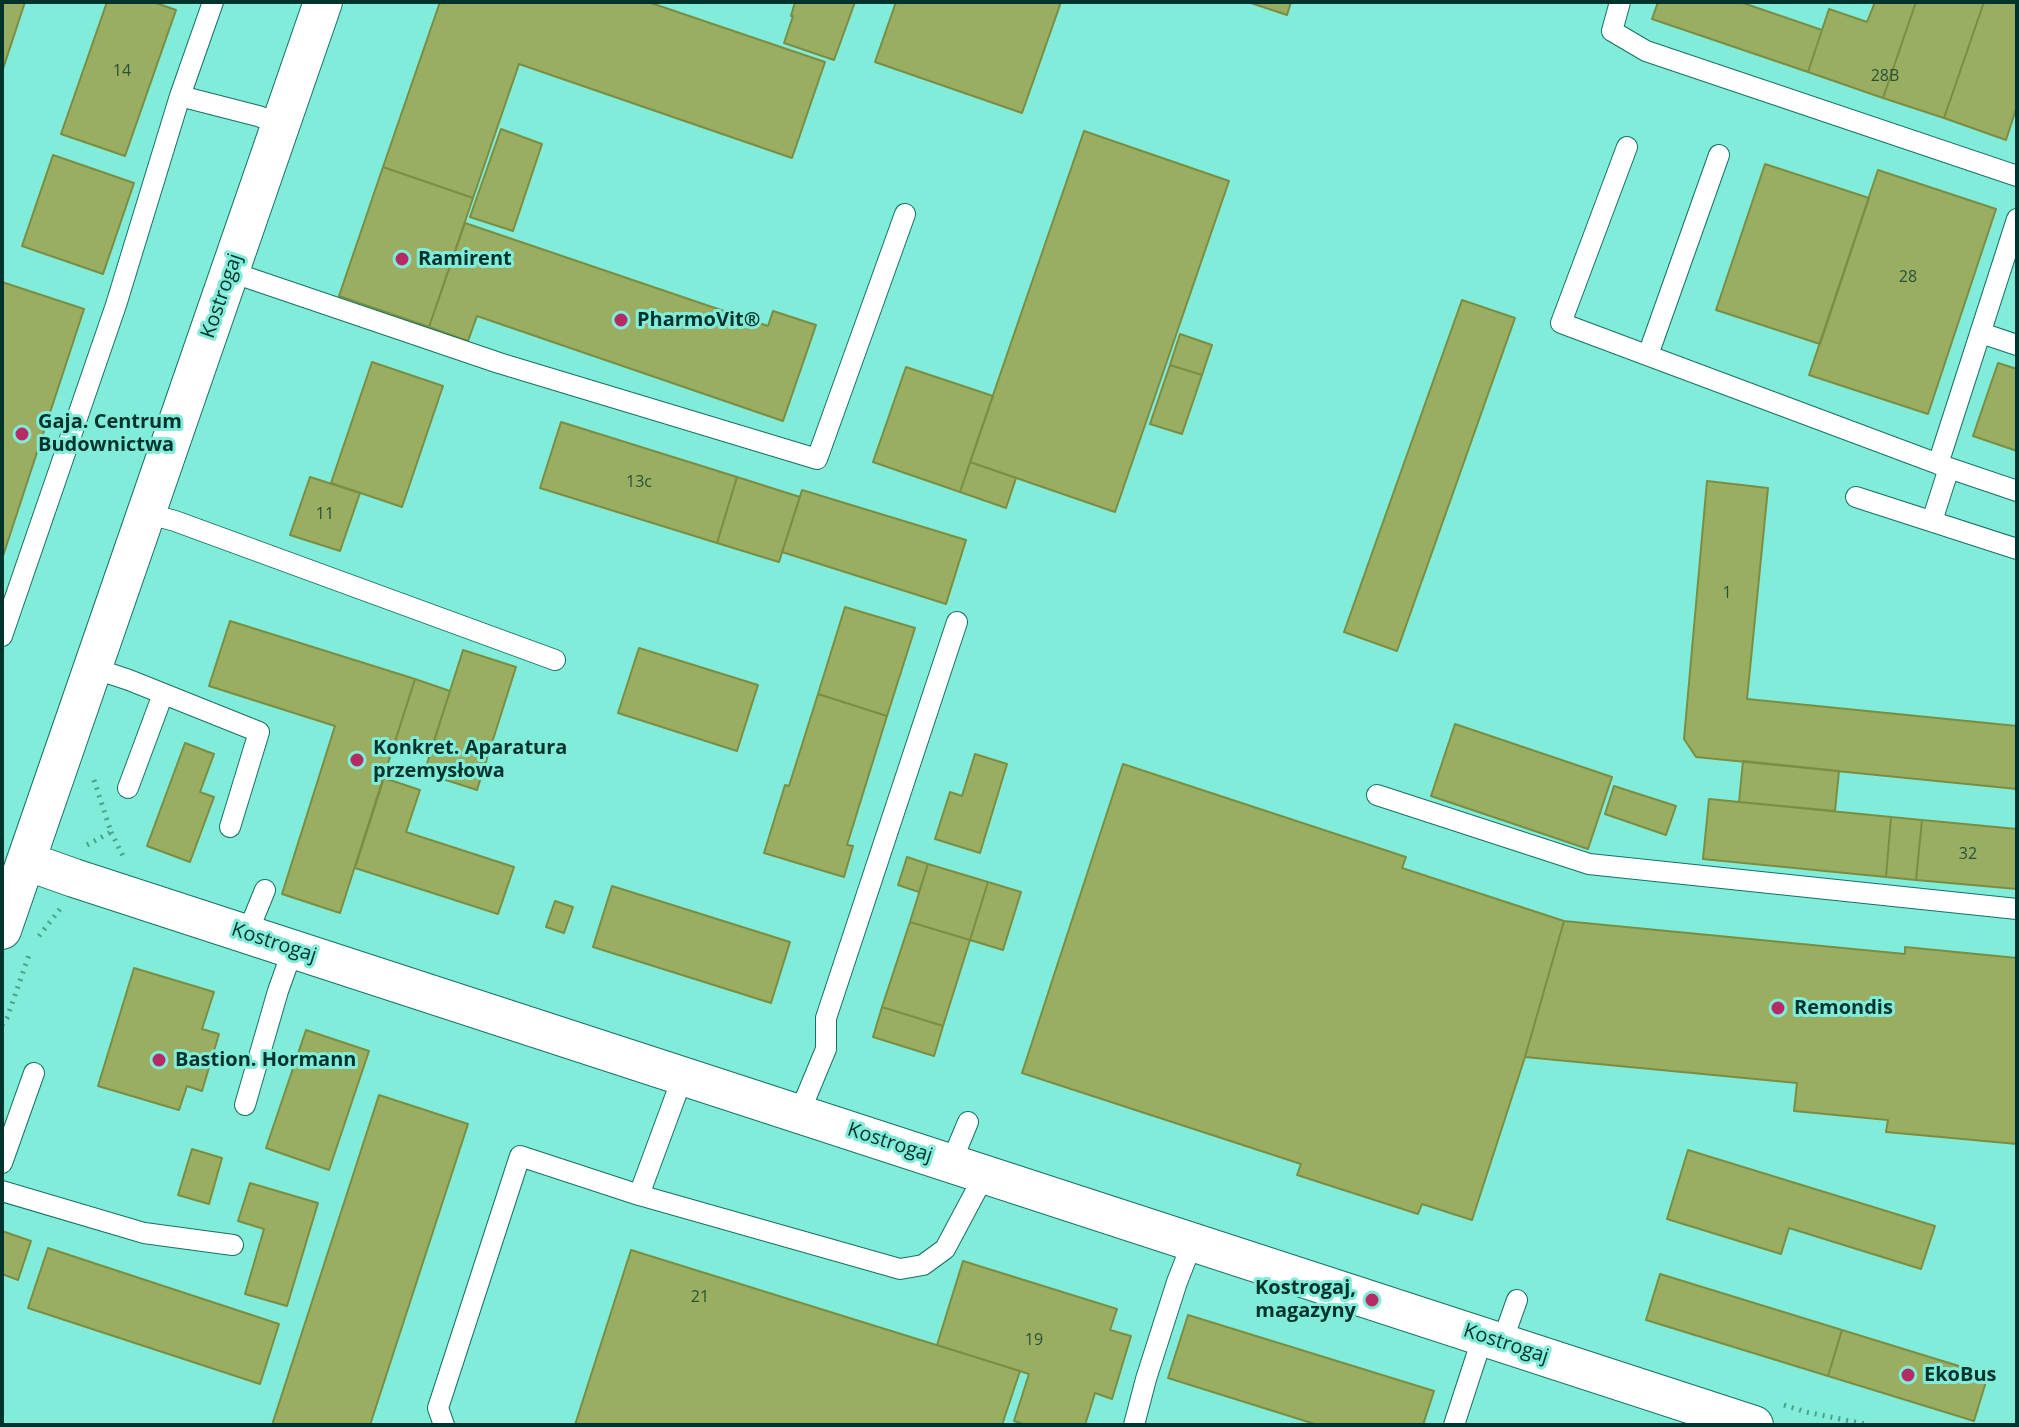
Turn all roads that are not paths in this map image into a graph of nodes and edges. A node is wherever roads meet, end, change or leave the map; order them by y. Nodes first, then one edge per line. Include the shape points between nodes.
1 (213, 2) edge
2 (323, 2) edge
3 (1620, 2) edge
4 (180, 96) junction
5 (281, 124) junction
6 (1627, 147) dead end
7 (1719, 155) dead end
8 (2017, 176) edge
9 (905, 214) dead end
10 (2017, 219) edge
11 (231, 272) junction
12 (1981, 333) junction
13 (2017, 345) edge
14 (1648, 355) junction
15 (1944, 466) junction
16 (2017, 491) edge
17 (1856, 497) dead end
18 (146, 513) junction
19 (1932, 521) junction
20 (2017, 549) edge
21 (957, 622) dead end
22 (2, 636) edge
23 (555, 660) dead end
24 (93, 668) junction
25 (163, 694) junction
26 (128, 788) dead end
27 (1377, 795) dead end
28 (230, 827) dead end
29 (26, 861) junction
30 (265, 890) dead end
31 (2017, 909) edge
32 (2, 930) edge
33 (247, 934) junction
34 (293, 949) junction
35 (34, 1073) dead end
36 (683, 1076) junction
37 (245, 1105) dead end
38 (799, 1114) junction
39 (968, 1122) dead end
40 (2, 1163) edge
41 (968, 1168) junction
42 (2, 1191) edge
43 (639, 1195) junction
44 (1193, 1241) junction
45 (233, 1245) dead end
46 (1517, 1300) dead end
47 (1493, 1339) junction
48 (444, 1425) edge
49 (1134, 1425) edge
50 (1454, 1425) edge
51 (1754, 1425) edge

1 - 4 lane
2 - 5 street, Kostrogaj
3 - 8 lane via 1612,31 1646,51
4 - 5 lane
4 - 22 lane via 116,305
5 - 11 street, Kostrogaj
6 - 14 lane via 1561,323
7 - 14 lane
9 - 11 lane via 817,459 499,363
10 - 12 lane
11 - 18 street, Kostrogaj
12 - 13 lane
12 - 15 lane
14 - 15 lane
15 - 16 lane
15 - 19 lane
17 - 19 lane
18 - 23 lane
18 - 24 street, Kostrogaj
19 - 20 lane
21 - 38 lane via 826,1018 826,1049
24 - 25 lane
24 - 29 street, Kostrogaj
25 - 26 lane
25 - 28 lane via 259,732
27 - 31 lane via 1589,864
29 - 32 street, Kostrogaj
29 - 33 street, Kostrogaj
30 - 33 lane
33 - 34 street, Kostrogaj
34 - 36 street, Kostrogaj
34 - 37 lane
35 - 40 lane
36 - 38 street, Kostrogaj
36 - 43 lane
38 - 41 street, Kostrogaj
39 - 41 lane
41 - 43 lane via 945,1249 923,1265 900,1269
41 - 44 street, Kostrogaj
42 - 45 lane via 144,1233
43 - 48 lane via 520,1156 438,1408
44 - 47 street, Kostrogaj
44 - 49 lane
46 - 47 lane
47 - 50 lane
47 - 51 street, Kostrogaj

